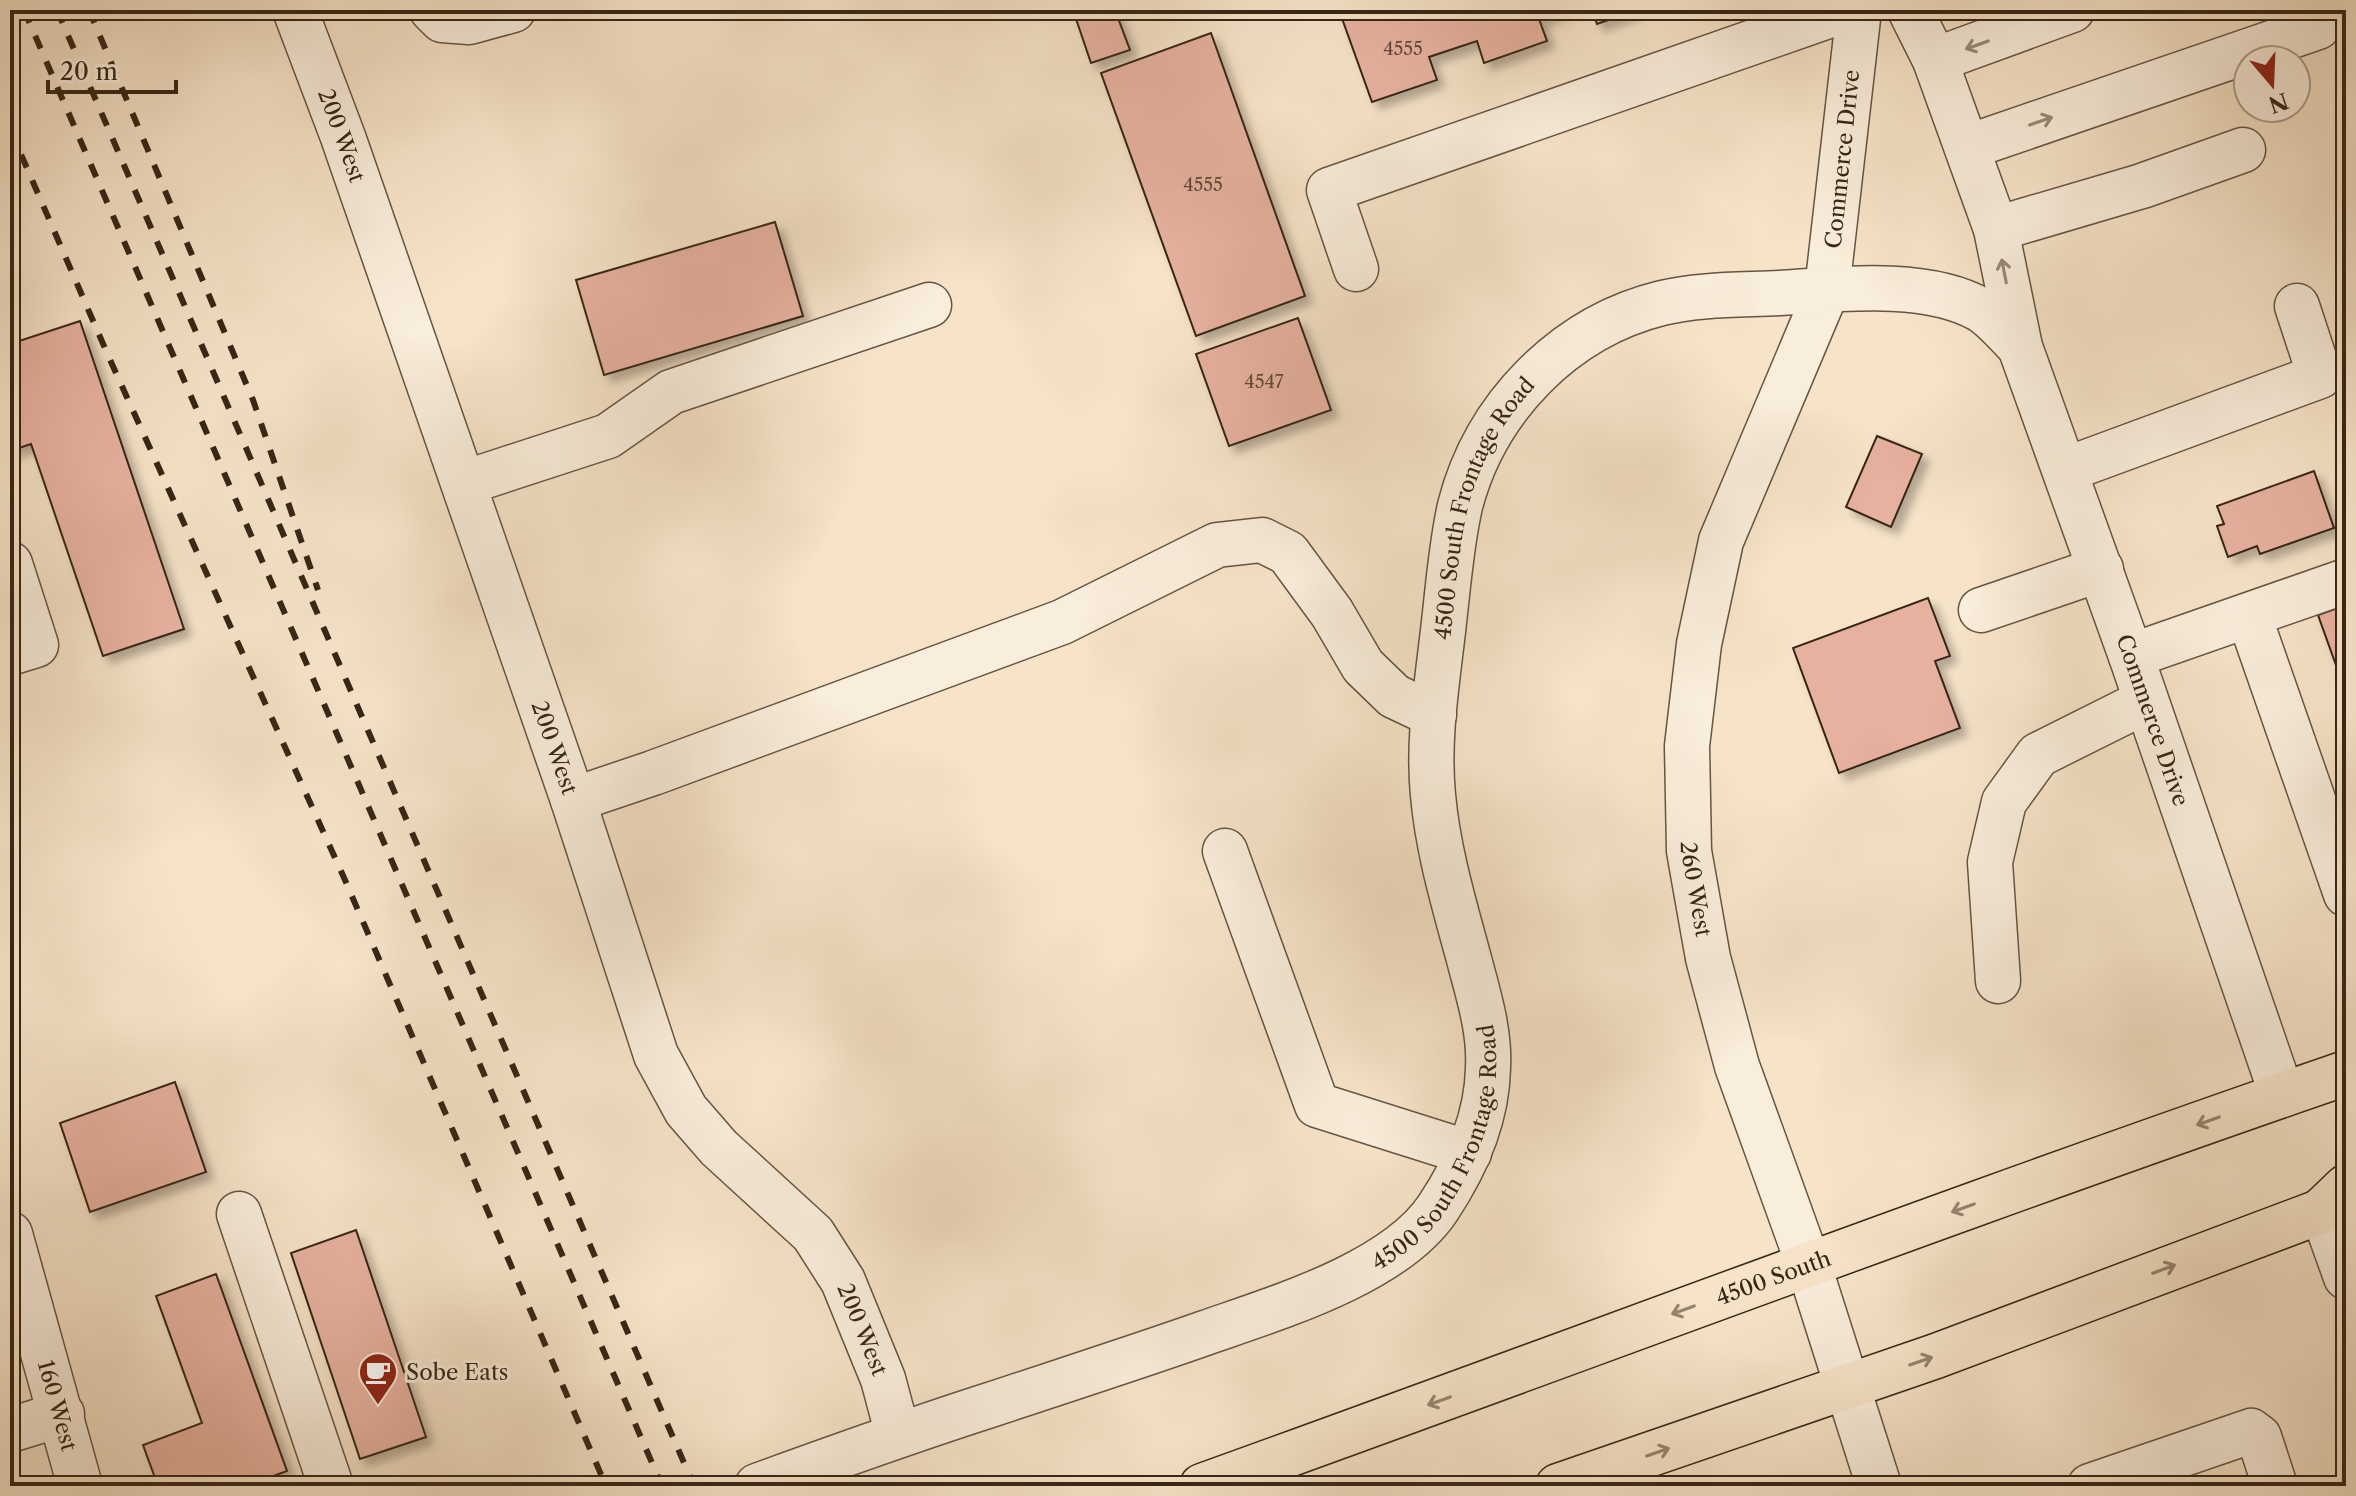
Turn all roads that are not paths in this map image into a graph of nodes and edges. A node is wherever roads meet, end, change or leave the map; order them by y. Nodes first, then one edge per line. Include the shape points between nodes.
1 (295, 10) edge
2 (432, 10) edge
3 (513, 10) edge
4 (1845, 10) edge
5 (1859, 10) edge
6 (1910, 10) edge
7 (2072, 10) edge
8 (2312, 10) edge
9 (1935, 60) junction
10 (1968, 147) junction
11 (2243, 150) dead end
12 (1996, 229) junction
13 (1356, 269) dead end
14 (1827, 290) junction
15 (929, 305) dead end
16 (2297, 306) dead end
17 (2020, 347) junction
18 (2065, 470) junction
19 (464, 483) junction
20 (10, 564) edge
21 (2101, 569) junction
22 (2346, 581) edge
23 (1981, 610) dead end
24 (2249, 616) junction
25 (10, 653) edge
26 (2131, 656) junction
27 (2146, 701) junction
28 (1434, 715) junction
29 (573, 800) junction
30 (1225, 851) dead end
31 (2346, 894) edge
32 (1998, 981) dead end
33 (2346, 1073) edge
34 (2282, 1095) junction
35 (1469, 1153) junction
36 (2338, 1200) edge
37 (239, 1214) dead end
38 (10, 1234) edge
39 (1808, 1263) junction
40 (2346, 1277) edge
41 (1847, 1387) junction
42 (62, 1414) junction
43 (10, 1430) edge
44 (898, 1435) junction
45 (80, 1486) edge
46 (331, 1486) edge
47 (757, 1486) edge
48 (1202, 1486) edge
49 (1558, 1486) edge
50 (1879, 1486) edge
51 (2090, 1486) edge
52 (2275, 1486) edge

1 - 19 street, 200 West
2 - 3 street via 442,20 469,22
4 - 13 street via 1329,190
5 - 14 street, Commerce Drive
6 - 9 street, Commerce Drive
7 -> 9 street
10 -> 8 street via 2318,27
9 - 10 street, Commerce Drive
10 - 12 street, Commerce Drive
11 - 12 street
17 -> 12 street, Commerce Drive
14 - 17 street, Commerce Drive via 1907,290 1946,296 1984,312
14 - 28 street, 4500 South Frontage Road via 1669,301 1631,312 1565,348 1532,377 1503,413 1475,463 1461,504
14 - 39 street, 260 West via 1721,541 1699,644 1687,746 1689,851 1708,958 1737,1066
15 - 19 street via 671,392 608,436
16 - 18 street via 2320,376
17 - 18 street, Commerce Drive
18 - 21 street, Commerce Drive
19 - 29 street, 200 West
20 - 25 street via 36,645
21 - 23 street
21 - 26 street, Commerce Drive
22 - 24 street
24 - 26 street
24 - 31 street
26 - 27 street, Commerce Drive
27 - 32 street via 2038,755 2004,802 1990,862
27 - 34 street, Commerce Drive
28 - 29 street via 1394,696 1363,666 1288,553 1262,540 1217,545 1062,622
28 - 35 street, 4500 South Frontage Road via 1432,790 1442,856 1486,1030 1483,1114
29 - 44 street, 200 West via 656,1055 686,1110 710,1139 813,1234 828,1257 883,1379
30 - 35 street via 1317,1105
33 - 34 main road, 4500 South
34 -> 39 main road, 4500 South
35 - 44 street, 4500 South Frontage Road via 1436,1213 1359,1273 1139,1356
36 - 40 street
41 -> 36 main road
37 - 46 street
38 - 42 street, 160 West
39 - 41 street, 260 West
39 -> 48 main road, 4500 South
49 -> 41 main road
41 - 50 street, 260 West
42 - 43 street
42 - 45 street, 160 West
44 - 47 street, 4500 South Frontage Road
51 - 52 street via 2251,1431 2259,1437

